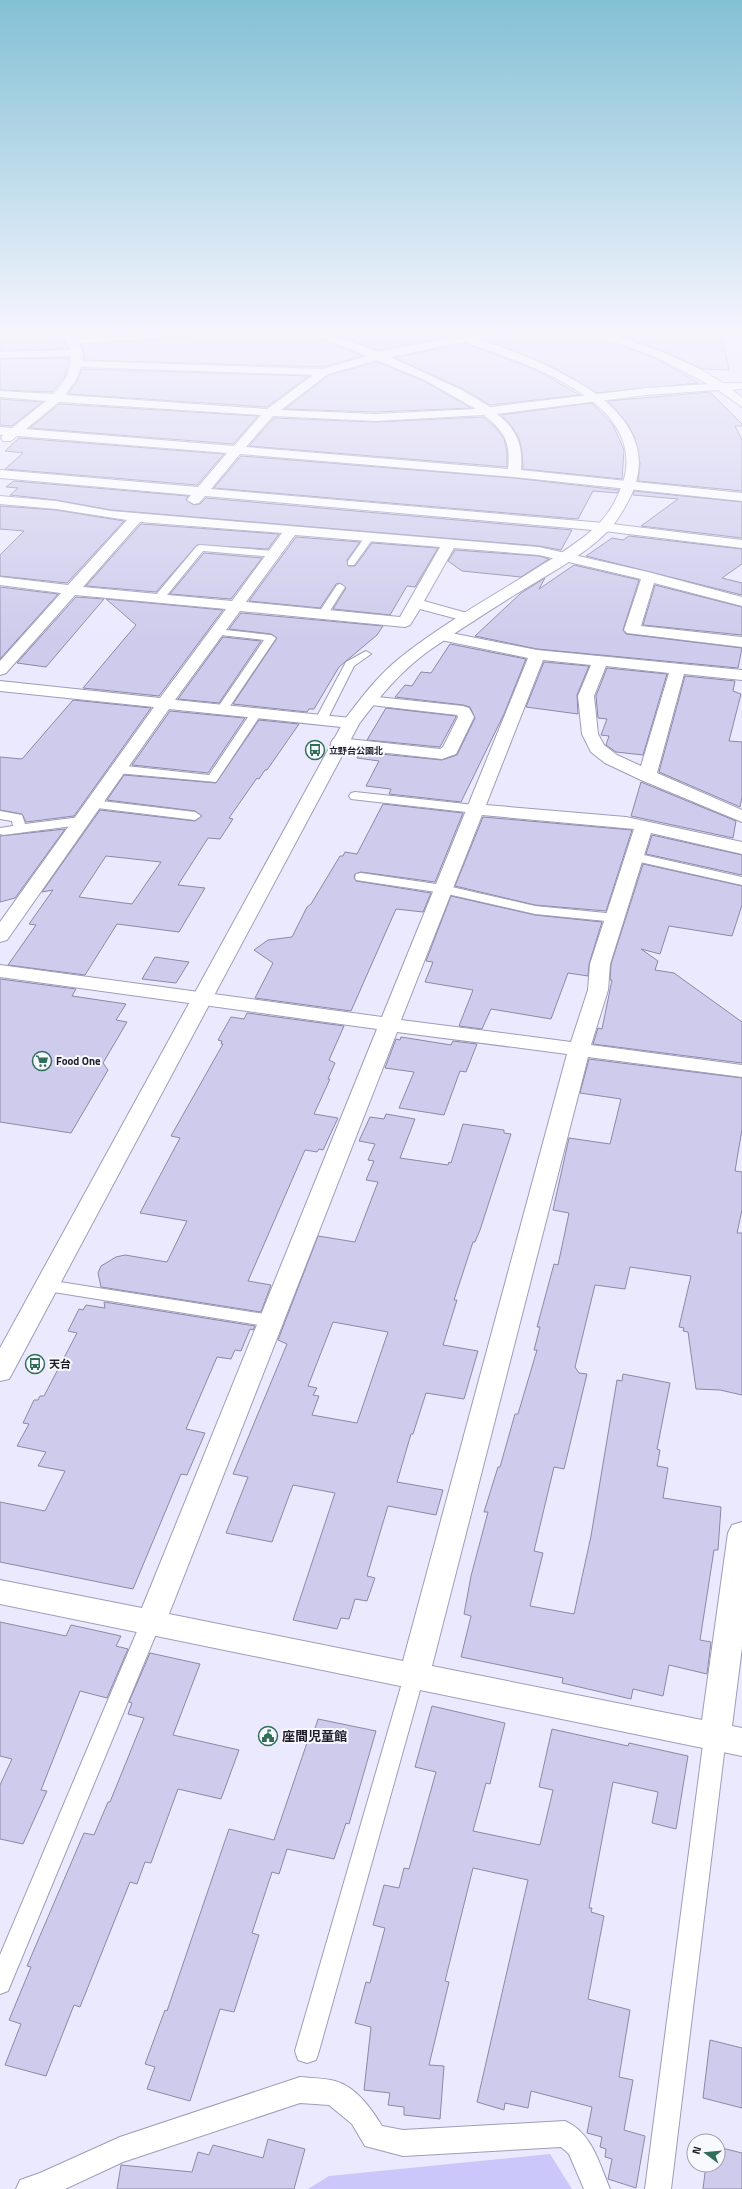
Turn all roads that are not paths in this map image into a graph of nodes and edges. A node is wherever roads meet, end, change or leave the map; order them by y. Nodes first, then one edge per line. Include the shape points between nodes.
1 (8, 437) edge
2 (78, 437) edge
3 (249, 437) edge
4 (511, 437) edge
5 (628, 437) edge
6 (0, 444) edge
7 (238, 450) junction
8 (0, 474) edge
9 (514, 474) junction
10 (630, 484) junction
11 (200, 492) junction
12 (742, 497) edge
13 (0, 500) edge
14 (182, 513) dead end
15 (138, 517) junction
16 (604, 527) junction
17 (291, 531) junction
18 (370, 536) junction
19 (449, 544) junction
20 (742, 544) edge
21 (274, 554) junction
22 (566, 556) junction
23 (351, 563) dead end
24 (649, 577) junction
25 (0, 581) edge
26 (340, 587) dead end
27 (72, 590) junction
28 (159, 598) junction
29 (742, 602) edge
30 (415, 603) junction
31 (235, 606) junction
32 (323, 614) junction
33 (468, 618) junction
34 (216, 632) junction
35 (441, 636) junction
36 (742, 642) edge
37 (366, 654) dead end
38 (537, 655) junction
39 (600, 662) junction
40 (678, 669) junction
41 (0, 670) edge
42 (742, 675) edge
43 (0, 686) edge
44 (368, 701) junction
45 (164, 704) junction
46 (222, 710) junction
47 (256, 713) junction
48 (321, 720) junction
49 (351, 723) junction
50 (339, 743) junction
51 (117, 769) junction
52 (647, 776) junction
53 (355, 796) dead end
54 (93, 804) junction
55 (475, 809) junction
56 (0, 815) edge
57 (195, 816) dead end
58 (742, 817) edge
59 (80, 821) junction
60 (644, 827) junction
61 (20, 829) junction
62 (3, 831) dead end
63 (742, 848) edge
64 (635, 858) junction
65 (361, 877) dead end
66 (742, 880) edge
67 (443, 889) junction
68 (616, 918) junction
69 (0, 936) edge
70 (0, 971) edge
71 (202, 1000) junction
72 (389, 1025) junction
73 (579, 1050) junction
74 (742, 1071) edge
75 (47, 1286) junction
76 (271, 1321) junction
77 (0, 1372) edge
78 (742, 1533) edge
79 (0, 1592) edge
80 (151, 1622) junction
81 (414, 1676) junction
82 (729, 1740) edge
83 (0, 1983) edge
84 (307, 2051) dead end
85 (29, 2189) edge
86 (597, 2189) edge
87 (658, 2189) edge

1 - 6 street
2 - 7 street
3 - 7 street
4 - 9 street via 516,452
5 - 10 street via 634,455
7 - 9 street
7 - 11 street
8 - 11 street
9 - 10 street
10 - 12 street
10 - 16 street
11 - 14 street
11 - 16 street
13 - 15 street
15 - 17 street
15 - 27 street
16 - 20 street
16 - 22 street
17 - 18 street
17 - 21 street
18 - 19 street
18 - 23 lane
19 - 22 street via 539,551
19 - 30 street
21 - 28 lane via 200,548
21 - 31 street
22 - 24 street
22 - 33 street
24 - 29 street
24 - 36 street via 632,630
25 - 27 street
26 - 32 lane
27 - 28 street
27 - 41 street
28 - 31 street
30 - 32 street via 405,622
30 - 33 street
31 - 32 street
31 - 34 street
33 - 35 street
34 - 45 street
34 - 46 lane via 271,638
35 - 38 street
35 - 44 street via 405,661
37 - 48 lane via 350,664
38 - 39 street
38 - 55 street
39 - 40 street
39 - 52 street via 586,696 590,734 597,748 611,759
40 - 42 street
40 - 52 street
43 - 45 street
44 - 49 street
44 - 50 street via 463,711 466,717 450,750 442,754
45 - 46 street
45 - 51 street
46 - 47 street
47 - 48 street
47 - 51 lane via 212,779
48 - 49 street
49 - 50 street
50 - 71 street
51 - 54 street
52 - 58 street
53 - 55 lane
54 - 57 lane
54 - 59 street
55 - 60 street via 626,822
55 - 67 street
56 - 61 lane via 18,818
59 - 61 lane
59 - 69 street
60 - 63 street
60 - 64 street
61 - 62 lane
64 - 66 lane
64 - 68 street
65 - 67 lane
67 - 68 lane via 535,910
67 - 72 street
68 - 73 street via 600,964 598,990
70 - 71 street
71 - 72 street
71 - 75 street
72 - 73 street
72 - 76 street
73 - 74 street
73 - 81 street
75 - 76 lane
75 - 77 street
76 - 80 street
78 - 82 street
79 - 80 street
80 - 81 street
80 - 83 lane
81 - 82 street
81 - 84 lane
82 - 87 lane
85 - 86 lane via 42,2186 120,2150 300,2090 334,2092 361,2115 374,2138 403,2143 565,2134 578,2145

